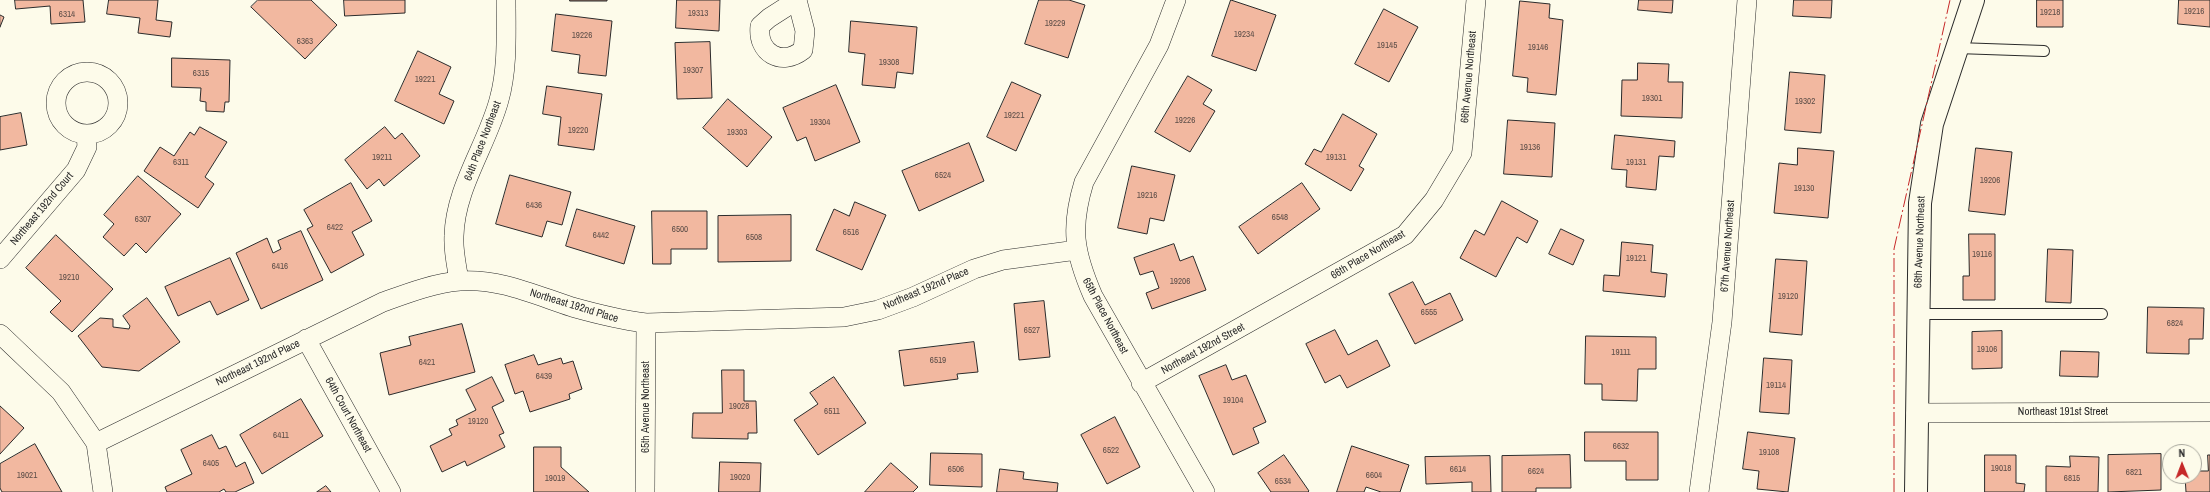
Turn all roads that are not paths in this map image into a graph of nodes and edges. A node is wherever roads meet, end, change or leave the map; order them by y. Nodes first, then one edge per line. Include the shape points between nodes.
1 (506, 0) edge
2 (1176, 0) edge
3 (1476, 0) edge
4 (1747, 0) edge
5 (1973, 0) edge
6 (1957, 48) junction
7 (2044, 51) dead end
8 (86, 134) dead end
9 (1462, 153) joint
10 (1077, 250) junction
11 (0, 259) edge
12 (459, 281) junction
13 (1918, 314) junction
14 (2102, 314) dead end
15 (1266, 315) joint
16 (646, 323) junction
17 (0, 334) edge
18 (306, 339) junction
19 (1141, 383) junction
20 (2210, 412) edge
21 (1916, 413) junction
22 (96, 443) junction
23 (103, 492) edge
24 (391, 492) edge
25 (645, 492) edge
26 (1205, 492) edge
27 (1699, 492) edge
28 (1916, 492) edge

1 - 12 street, 64th Place Northeast via 504,80 499,102 456,216 454,236
2 - 10 street, 65th Place Northeast via 1159,46 1084,182 1075,225
3 - 9 street, 66th Avenue Northeast
4 - 27 street, 67th Avenue Northeast via 1722,322
5 - 6 street, 68th Avenue Northeast
6 - 7 lane
6 - 13 street, 68th Avenue Northeast via 1932,124 1920,203
8 - 11 street, Northeast 192nd Court via 87,147 76,170
9 - 15 street, 66th Place Northeast via 1434,200 1405,235
10 - 16 street, Northeast 192nd Place via 1004,260 974,269 914,297 878,310 844,317
10 - 19 street, 65th Place Northeast via 1081,269 1093,296
12 - 16 street, Northeast 192nd Place via 507,285 621,320
12 - 18 street, Northeast 192nd Place via 417,290 383,302
13 - 14 lane
13 - 21 street, 68th Avenue Northeast
15 - 19 street, Northeast 192nd Street
16 - 25 street, 65th Avenue Northeast
17 - 22 street via 61,392
18 - 22 street, Northeast 192nd Place
18 - 24 street, 64th Court Northeast
19 - 26 street, 65th Place Northeast
20 - 21 street, Northeast 191st Street
21 - 28 street, 68th Avenue Northeast
22 - 23 street

